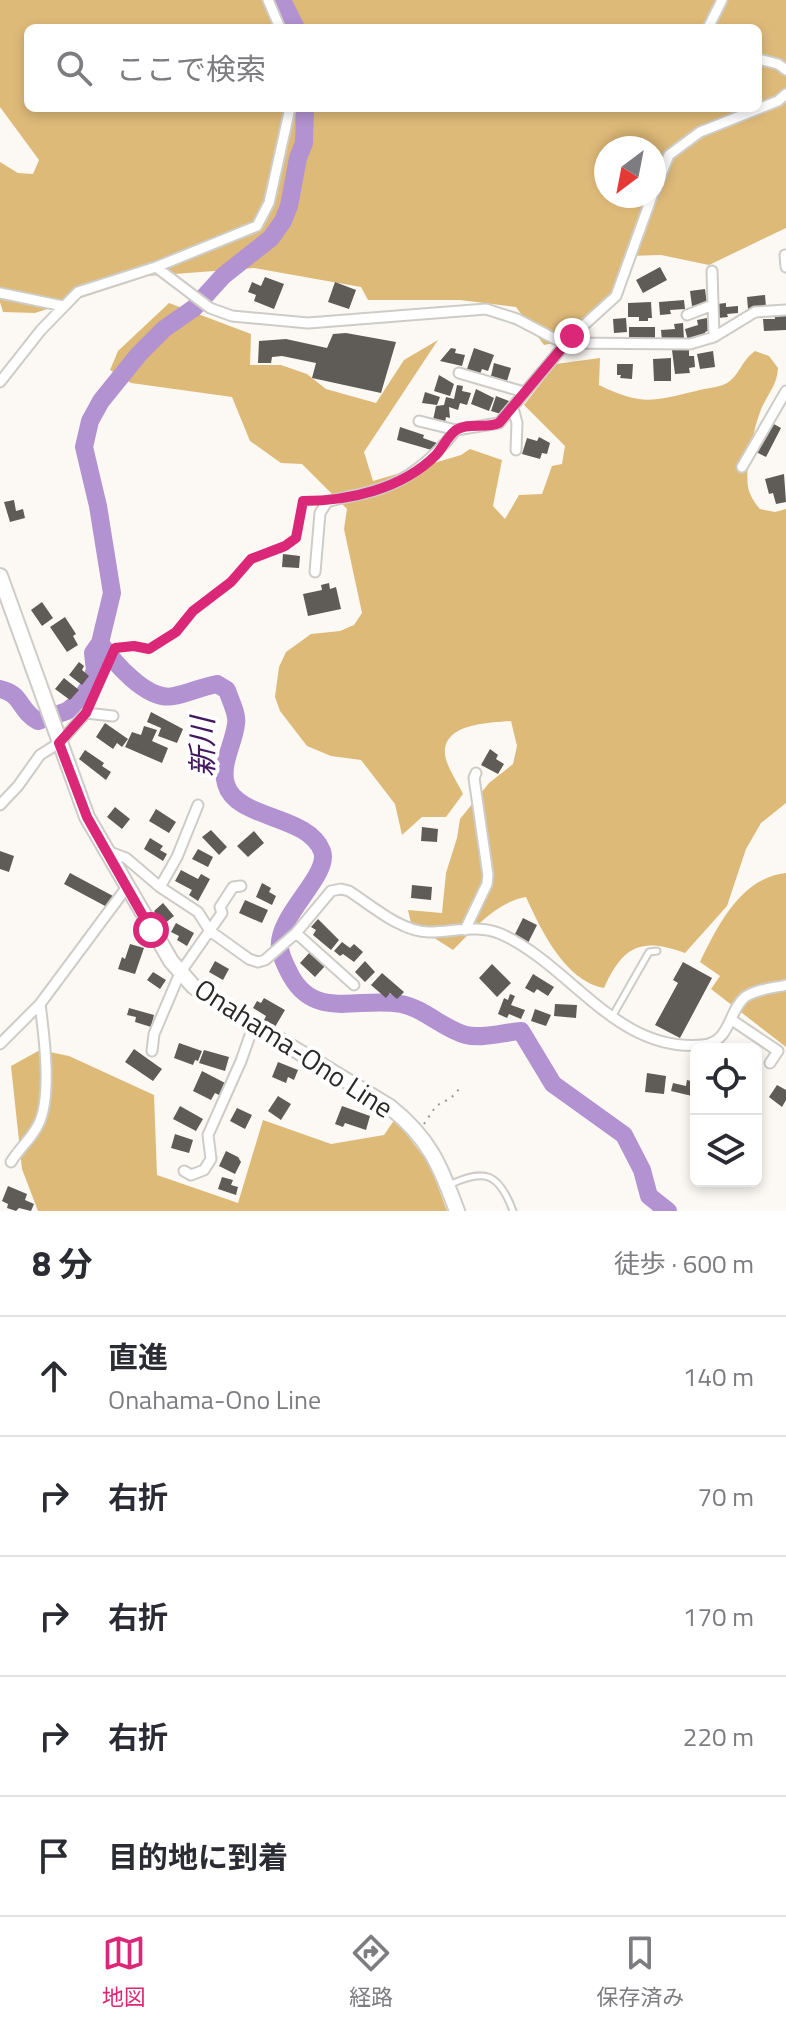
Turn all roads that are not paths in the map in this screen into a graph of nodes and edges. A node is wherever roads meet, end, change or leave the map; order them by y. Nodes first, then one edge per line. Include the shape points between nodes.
1 (268, 0) edge
2 (722, 0) edge
3 (278, 24) edge
4 (710, 24) edge
5 (762, 60) edge
6 (786, 70) edge
7 (786, 94) edge
8 (762, 107) edge
9 (289, 112) edge
10 (750, 112) edge
11 (666, 162) edge
12 (648, 208) edge
13 (785, 255) edge
14 (156, 267) junction
15 (786, 267) edge
16 (712, 271) dead end
17 (0, 293) edge
18 (713, 305) junction
19 (63, 306) junction
20 (786, 310) edge
21 (687, 315) dead end
22 (714, 337) junction
23 (568, 343) junction
24 (459, 373) dead end
25 (0, 382) edge
26 (786, 391) edge
27 (524, 392) junction
28 (513, 408) junction
29 (419, 421) dead end
30 (456, 430) junction
31 (516, 450) dead end
32 (742, 467) dead end
33 (315, 572) dead end
34 (0, 576) edge
35 (113, 716) dead end
36 (59, 743) junction
37 (476, 773) dead end
38 (0, 805) edge
39 (198, 805) dead end
40 (107, 851) junction
41 (241, 886) dead end
42 (127, 887) junction
43 (160, 887) junction
44 (465, 930) junction
45 (210, 931) junction
46 (294, 936) junction
47 (657, 951) dead end
48 (180, 973) junction
49 (786, 976) edge
50 (354, 985) dead end
51 (782, 986) edge
52 (40, 1004) junction
53 (612, 1018) junction
54 (732, 1020) junction
55 (254, 1024) junction
56 (0, 1044) edge
57 (152, 1051) dead end
58 (770, 1063) dead end
59 (11, 1162) dead end
60 (184, 1171) dead end
61 (448, 1185) junction
62 (457, 1211) edge
63 (513, 1211) edge

1 - 3 street
2 - 4 street
5 - 6 street
7 - 8 street
9 - 14 street via 269,203 257,226
10 - 11 street via 700,132
12 - 23 street via 616,296
13 - 15 street
14 - 19 street via 78,292
14 - 23 street via 205,304 232,316 308,323 486,309
16 - 18 street
17 - 19 street
18 - 21 street
18 - 22 street
19 - 25 street
20 - 22 street via 755,312
22 - 23 street via 679,345
23 - 27 street
24 - 27 street
26 - 32 street
27 - 28 street
28 - 30 street via 493,426
28 - 31 street
29 - 30 street
30 - 33 street via 436,455 398,481 327,502 320,513
34 - 36 main road, Onahama-Ono Line
35 - 36 street via 86,713
36 - 38 street via 40,755
36 - 40 main road, Onahama-Ono Line via 87,817
37 - 44 street via 488,875
39 - 43 street
40 - 42 main road, Onahama-Ono Line
40 - 43 street via 126,858
41 - 45 street via 233,887
42 - 48 main road, Onahama-Ono Line
42 - 52 street
43 - 45 street via 198,912
44 - 46 street via 416,930 341,889 331,891
44 - 53 street via 493,931 528,949
45 - 46 street via 258,962
45 - 48 street
46 - 50 street
47 - 53 lane via 649,952
48 - 55 main road, Onahama-Ono Line
48 - 57 street
49 - 51 street
51 - 54 street via 743,999
52 - 56 street
52 - 59 street via 47,1060 42,1111 38,1126
53 - 54 street via 642,1036 704,1045 724,1033
54 - 58 street via 778,1051
55 - 60 street via 208,1135 211,1159 204,1170 191,1175
55 - 61 main road, Onahama-Ono Line via 390,1107 429,1146
61 - 62 main road, Onahama-Ono Line
61 - 63 lane via 478,1174 488,1176 505,1190

